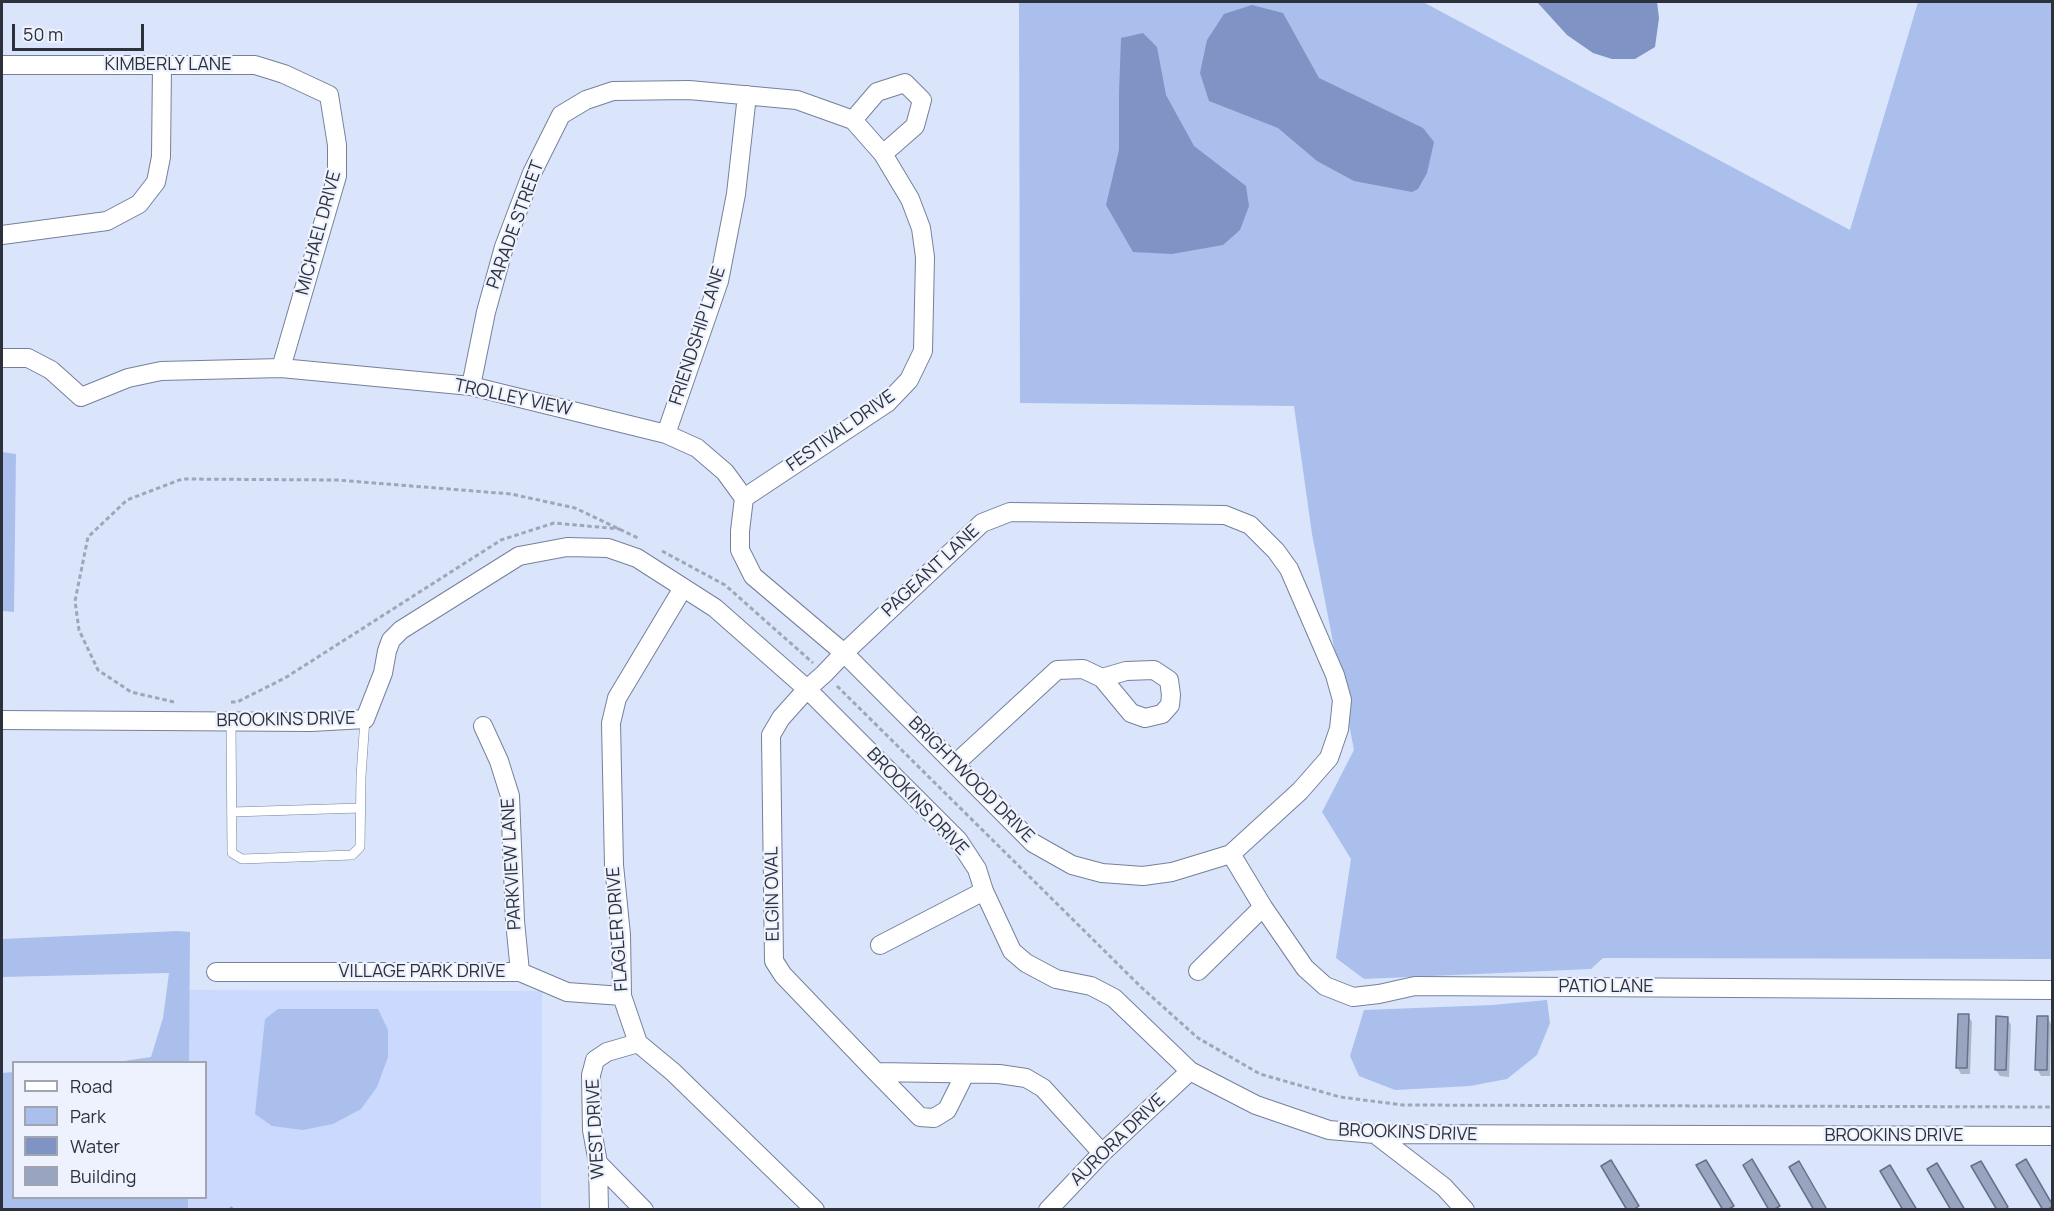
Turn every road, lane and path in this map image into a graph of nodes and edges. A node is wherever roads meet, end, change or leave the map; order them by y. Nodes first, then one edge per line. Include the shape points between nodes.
1 (2, 65) edge
2 (162, 66) junction
3 (329, 95) joint
4 (747, 95) junction
5 (853, 120) junction
6 (883, 154) junction
7 (2, 235) edge
8 (2, 357) edge
9 (281, 368) junction
10 (471, 386) junction
11 (666, 434) junction
12 (744, 498) junction
13 (1225, 515) joint
14 (620, 529) junction
15 (641, 540) dead end
16 (662, 551) dead end
17 (683, 588) junction
18 (844, 653) junction
19 (813, 664) dead end
20 (1102, 678) dead end
21 (807, 689) junction
22 (841, 689) dead end
23 (226, 703) dead end
24 (182, 704) dead end
25 (365, 719) junction
26 (2, 720) edge
27 (231, 721) junction
28 (483, 726) dead end
29 (955, 764) junction
30 (360, 808) junction
31 (232, 812) junction
32 (1231, 854) junction
33 (984, 891) junction
34 (1263, 907) junction
35 (880, 945) dead end
36 (1198, 971) dead end
37 (216, 972) dead end
38 (520, 972) junction
39 (2052, 990) edge
40 (622, 996) junction
41 (638, 1043) junction
42 (1190, 1071) junction
43 (876, 1072) junction
44 (965, 1074) junction
45 (2052, 1107) edge
46 (1375, 1134) junction
47 (2052, 1136) edge
48 (1102, 1153) junction
49 (598, 1163) junction
50 (599, 1209) edge
51 (644, 1209) edge
52 (815, 1209) edge
53 (1048, 1209) edge
54 (1465, 1209) edge

1 - 2 street, KIMBERLY LANE
2 - 3 street, KIMBERLY LANE via 255,64
2 - 7 street via 161,157 156,182 140,204 107,221
3 - 9 street, MICHAEL DRIVE via 337,145 337,176
4 - 5 street, FESTIVAL DRIVE via 796,100
4 - 10 street, PARADE STREET via 689,90 613,91 586,100 561,115 532,173 504,247
4 - 11 street, FRIENDSHIP LANE via 736,194 719,281
5 - 6 street, FESTIVAL DRIVE
5 - 6 street via 878,92 905,83 922,100 915,126
6 - 12 street, FESTIVAL DRIVE via 910,199 921,228 925,257 923,351 909,380 887,403
8 - 9 street, TROLLEY VIEW via 28,358 51,370 81,397 161,370
9 - 10 street, TROLLEY VIEW
10 - 11 street, TROLLEY VIEW
11 - 12 street, TROLLEY VIEW via 697,448 725,472
12 - 18 street via 740,550 753,576
13 - 18 street, PAGEANT LANE via 1010,512 982,523
13 - 32 street, BRIGHTWOOD DRIVE via 1250,525 1288,569 1335,675 1342,700 1339,729 1329,758 1300,791
14 - 15 path
14 - 23 path via 554,524 501,540 285,678 237,702
14 - 24 path via 575,508 511,494 337,480 182,479 127,500 88,537 75,601 79,630 98,670 131,692
16 - 19 path via 725,585
17 - 21 street, BROOKINS DRIVE via 715,608
17 - 25 street, BROOKINS DRIVE via 637,558 608,548 567,547 519,556 391,640
17 - 40 street, FLAGLER DRIVE via 617,698 611,723
18 - 21 street, PAGEANT LANE
18 - 29 street, BRIGHTWOOD DRIVE
20 - 29 street via 1083,669 1057,670
21 - 33 street, BROOKINS DRIVE via 958,840 977,869
21 - 43 street, ELGIN OVAL via 771,735 774,961
22 - 45 path via 1142,987 1198,1038 1260,1074 1340,1097 1403,1105
25 - 27 street, BROOKINS DRIVE
25 - 30 lane
26 - 27 street, BROOKINS DRIVE
27 - 31 lane
28 - 38 street, PARKVIEW LANE via 510,796
29 - 32 street, BRIGHTWOOD DRIVE via 1033,843 1072,865 1101,873 1143,876 1172,872
30 - 31 lane
30 - 31 lane via 360,847 352,855 242,859 232,853
32 - 34 street, PATIO LANE
33 - 35 street
33 - 42 street, BROOKINS DRIVE via 1012,951 1056,979 1091,986 1114,998
34 - 36 street
34 - 39 street, PATIO LANE via 1305,968 1325,986 1353,997 1415,986
37 - 38 street, VILLAGE PARK DRIVE
38 - 40 street, VILLAGE PARK DRIVE via 567,992
40 - 41 street, FLAGLER DRIVE
41 - 49 street, WEST DRIVE via 607,1052 595,1060 591,1075 592,1130
41 - 52 street
42 - 46 street, BROOKINS DRIVE via 1256,1105 1329,1130
42 - 48 street, AURORA DRIVE
43 - 44 street
43 - 44 street, ELGIN OVAL via 920,1117 934,1118 947,1110
44 - 48 street via 1026,1078 1043,1088
46 - 47 street, BROOKINS DRIVE
46 - 54 street via 1444,1187
48 - 53 street, AURORA DRIVE
49 - 50 street, WEST DRIVE
49 - 51 street

